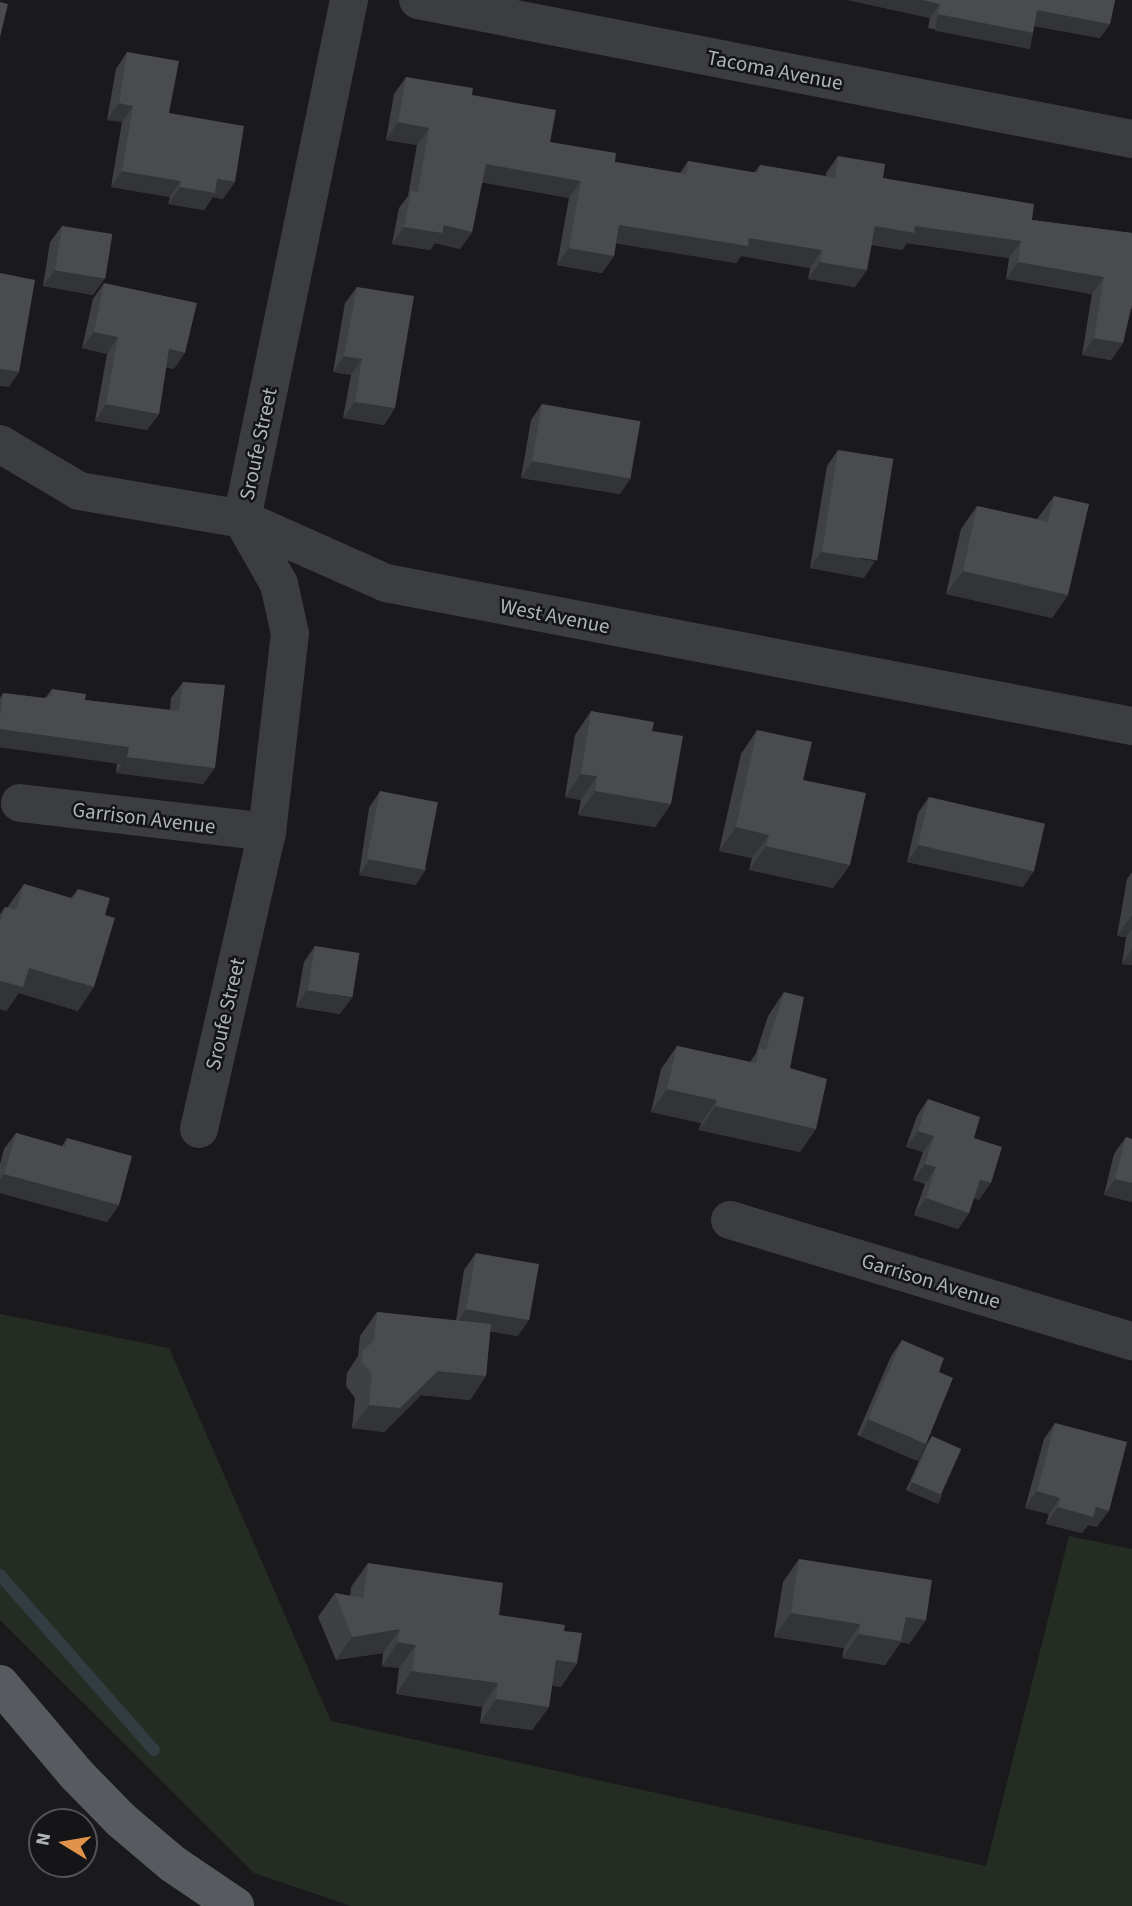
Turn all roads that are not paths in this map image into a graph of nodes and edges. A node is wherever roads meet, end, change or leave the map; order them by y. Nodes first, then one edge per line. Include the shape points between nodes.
1 (349, 0) edge
2 (418, 0) edge
3 (1132, 139) edge
4 (0, 444) edge
5 (242, 519) junction
6 (1132, 726) edge
7 (20, 803) dead end
8 (268, 832) junction
9 (199, 1129) dead end
10 (730, 1220) dead end
11 (1132, 1341) edge
12 (0, 1684) edge
13 (235, 1906) edge

1 - 5 street, Sroufe Street
2 - 3 street, Tacoma Avenue
4 - 5 street, West Avenue via 79,491
5 - 6 street, West Avenue via 386,583
5 - 8 street, Sroufe Street via 279,584 290,634
7 - 8 street, Garrison Avenue
8 - 9 street, Sroufe Street
10 - 11 street, Garrison Avenue
12 - 13 main road via 121,1820 173,1864

